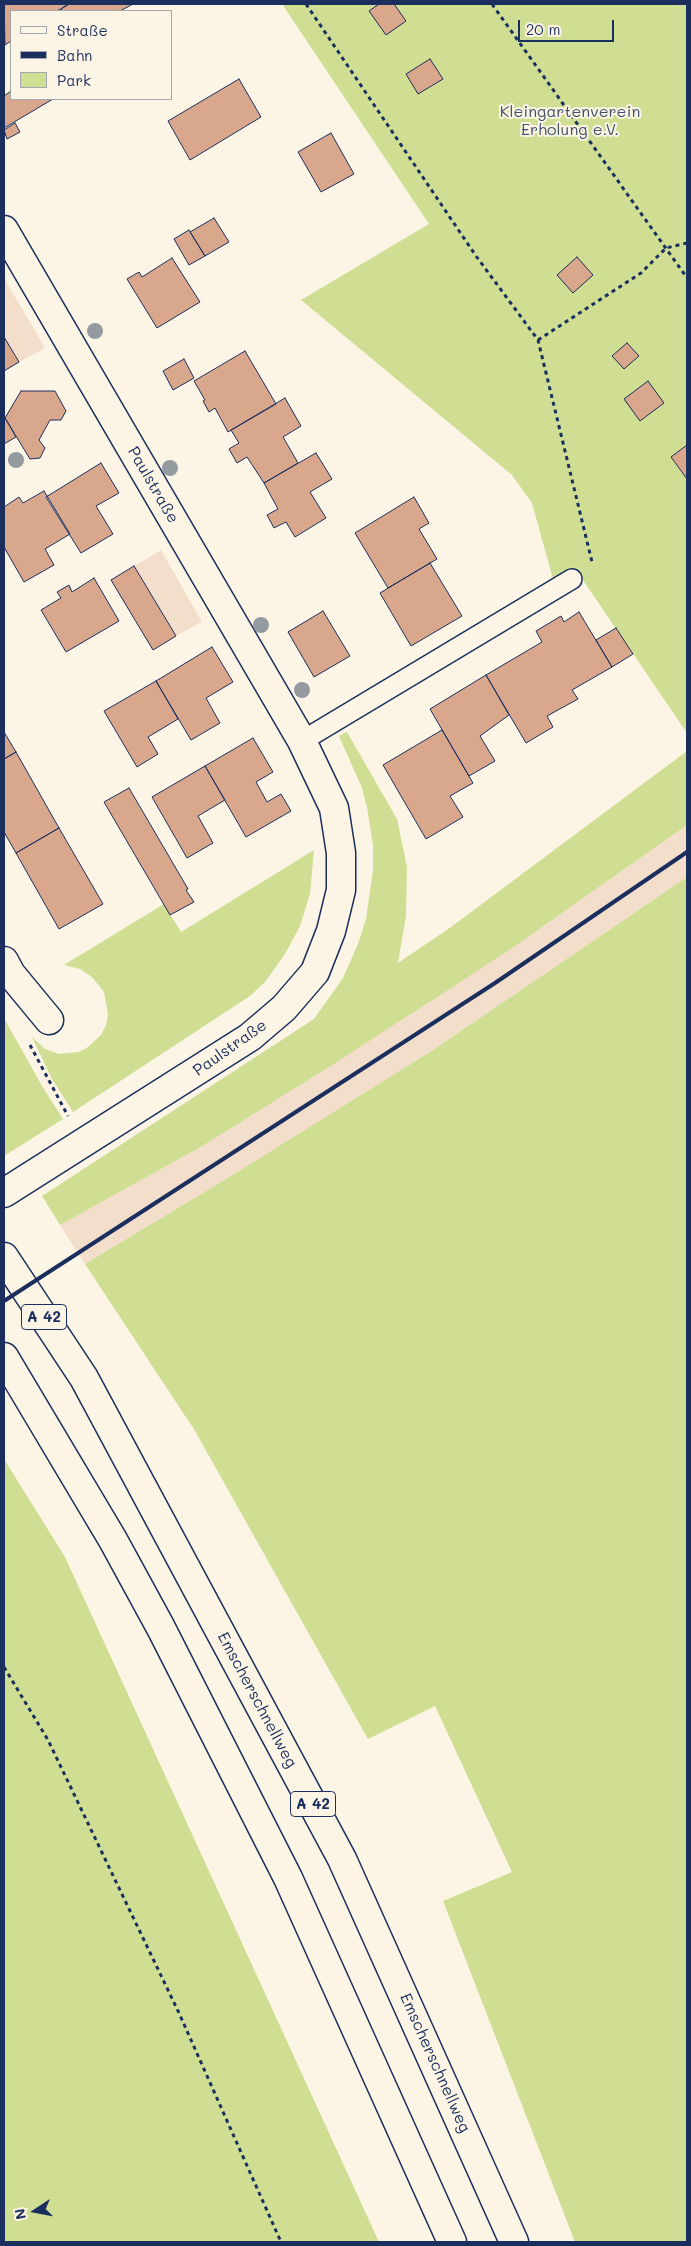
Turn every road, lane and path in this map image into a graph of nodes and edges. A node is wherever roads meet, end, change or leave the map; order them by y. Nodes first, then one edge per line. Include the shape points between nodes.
1 (306, 4) edge
2 (492, 4) edge
3 (4, 230) edge
4 (687, 244) edge
5 (666, 248) junction
6 (687, 278) edge
7 (538, 340) junction
8 (572, 579) joint
9 (302, 741) junction
10 (4, 961) edge
11 (49, 1020) dead end
12 (49, 1081) dead end
13 (65, 1110) dead end
14 (4, 1193) edge
15 (4, 1257) edge
16 (4, 1357) edge
17 (4, 1667) edge
18 (281, 2242) edge
19 (452, 2242) edge
20 (514, 2242) edge

1 - 7 path via 476,256
2 - 5 path
3 - 9 main road, Paulstraße
4 - 5 path
5 - 6 path
5 - 7 path via 641,273
7 - 8 path via 593,563
8 - 9 lane
9 - 14 main road, Paulstraße via 334,808 341,853 341,890 331,931 315,972 284,1008 250,1037
10 - 11 main road
12 - 13 path
15 - 20 main road, Emscherschnellweg / A 42 via 84,1378 342,1859
16 - 19 main road via 166,1636 288,1878
17 - 18 path via 52,1749 179,2013

